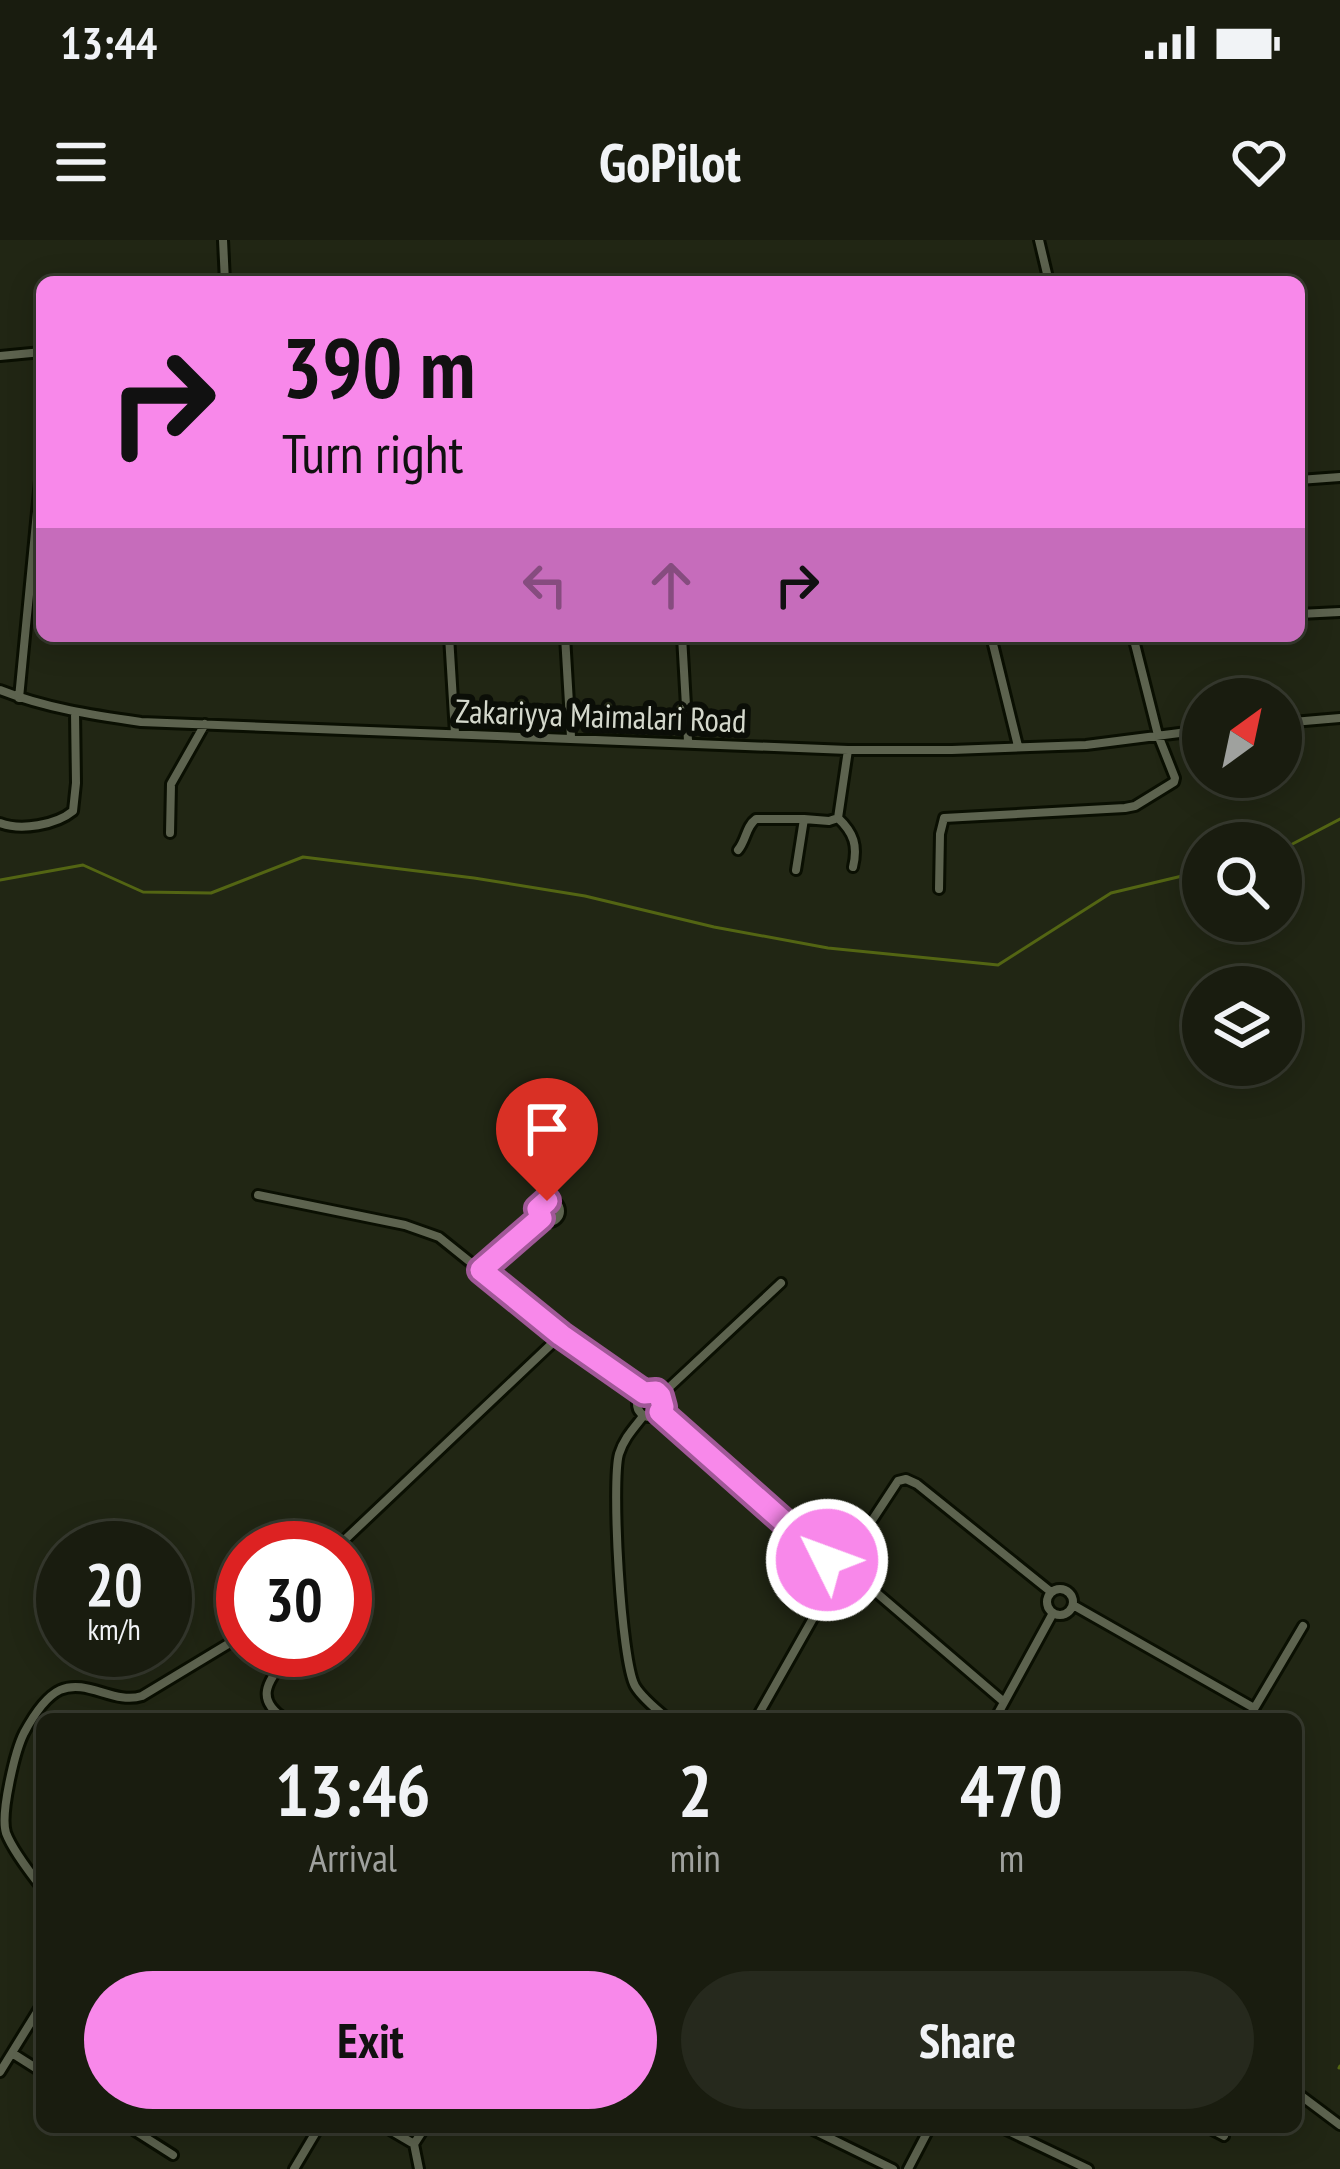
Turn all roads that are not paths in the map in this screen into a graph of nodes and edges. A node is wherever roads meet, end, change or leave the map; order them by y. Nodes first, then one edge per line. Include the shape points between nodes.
1 (223, 240) edge
2 (1039, 240) edge
3 (225, 276) edge
4 (1048, 276) edge
5 (36, 353) edge
6 (0, 356) edge
7 (1340, 477) edge
8 (1305, 480) edge
9 (36, 522) edge
10 (30, 582) junction
11 (36, 582) edge
12 (1340, 612) edge
13 (1305, 614) edge
14 (449, 642) edge
15 (565, 642) edge
16 (682, 642) edge
17 (992, 642) edge
18 (1135, 642) edge
19 (0, 690) edge
20 (19, 698) junction
21 (75, 712) junction
22 (1340, 718) edge
23 (1302, 721) edge
24 (205, 724) junction
25 (1182, 732) edge
26 (455, 733) junction
27 (1158, 735) junction
28 (571, 737) junction
29 (688, 741) junction
30 (1018, 746) junction
31 (848, 750) junction
32 (838, 818) junction
33 (804, 819) junction
34 (0, 823) edge
35 (170, 833) dead end
36 (738, 850) dead end
37 (853, 867) dead end
38 (796, 870) dead end
39 (939, 890) dead end
40 (257, 1195) dead end
41 (541, 1218) dead end
42 (481, 1270) junction
43 (781, 1283) dead end
44 (561, 1335) junction
45 (644, 1393) junction
46 (660, 1396) junction
47 (660, 1412) junction
48 (644, 1415) junction
49 (365, 1521) edge
50 (850, 1554) junction
51 (827, 1560) junction
52 (857, 1576) junction
53 (833, 1583) junction
54 (1051, 1592) junction
55 (1073, 1605) junction
56 (1053, 1613) junction
57 (1303, 1626) dead end
58 (216, 1651) edge
59 (274, 1677) edge
60 (1004, 1702) junction
61 (1255, 1708) junction
62 (37, 1713) edge
63 (275, 1713) edge
64 (662, 1713) edge
65 (759, 1713) edge
66 (998, 1713) edge
67 (1252, 1713) edge
68 (36, 1714) edge
69 (36, 1879) edge
70 (36, 2014) edge
71 (12, 2053) junction
72 (36, 2068) edge
73 (0, 2072) edge
74 (1302, 2096) edge
75 (1340, 2125) edge
76 (138, 2133) edge
77 (315, 2133) edge
78 (395, 2133) edge
79 (421, 2133) edge
80 (819, 2133) edge
81 (927, 2133) edge
82 (1013, 2133) edge
83 (1218, 2133) edge
84 (1224, 2136) dead end
85 (414, 2144) junction
86 (173, 2155) dead end
87 (294, 2169) edge
88 (419, 2169) edge
89 (893, 2169) edge
90 (908, 2169) edge
91 (1088, 2169) edge

1 - 3 street
2 - 4 street
5 - 6 street
7 - 8 street
9 - 10 street
10 - 11 street
10 - 20 street
12 - 13 street
14 - 26 street
15 - 28 street
16 - 29 street
17 - 30 street
18 - 27 street
19 - 20 street, Zakariyya Maimalari Road
20 - 21 street, Zakariyya Maimalari Road
21 - 24 street, Zakariyya Maimalari Road
21 - 34 street via 73,811 24,826
22 - 23 street
24 - 26 street, Zakariyya Maimalari Road
24 - 35 street via 171,784
25 - 27 street, Zakariyya Maimalari Road
26 - 28 street, Zakariyya Maimalari Road
27 - 30 street, Zakariyya Maimalari Road
27 - 39 street via 1174,782 1135,806 944,818
28 - 29 street, Zakariyya Maimalari Road
29 - 31 street, Zakariyya Maimalari Road
30 - 31 street, Zakariyya Maimalari Road
31 - 32 street
32 - 33 street
32 - 37 street via 853,836
33 - 36 street via 755,818
33 - 38 street
40 - 42 street via 425,1230
41 - 42 street
42 - 44 street
43 - 46 street
44 - 45 street
44 - 49 street
45 - 46 street
45 - 48 street
46 - 47 street
47 - 48 street
47 - 51 street
48 - 64 street via 618,1456 615,1492 634,1685
50 - 51 street
50 - 52 street
50 - 54 street via 906,1479
51 - 53 street
52 - 53 street
52 - 60 street
53 - 65 street
54 - 55 street via 1066,1590
54 - 56 street
55 - 56 street
55 - 61 street
56 - 60 street
57 - 61 street
58 - 62 street via 142,1696 78,1687 60,1690
59 - 63 street via 266,1698
60 - 66 street
61 - 67 street
68 - 69 street via 22,1736 4,1826
70 - 71 street
71 - 72 street
71 - 73 street
74 - 75 street
76 - 86 street
77 - 87 street
78 - 85 street
79 - 85 street
80 - 89 street
81 - 90 street
82 - 91 street
83 - 84 street
85 - 88 street

